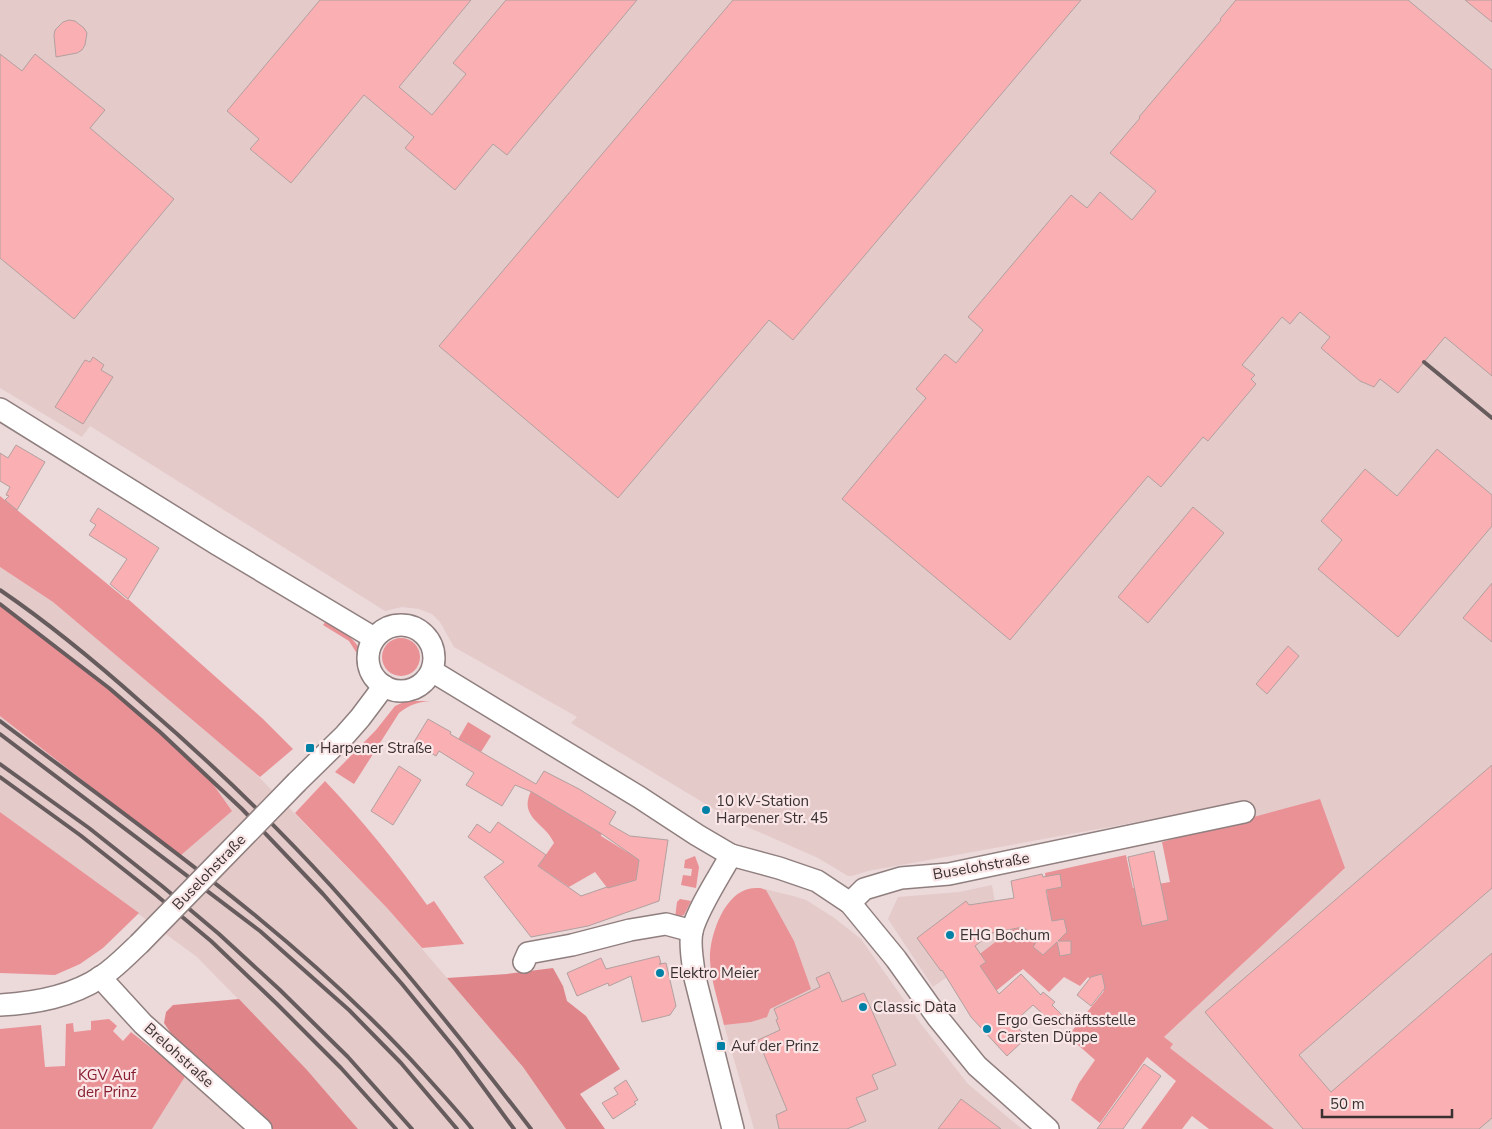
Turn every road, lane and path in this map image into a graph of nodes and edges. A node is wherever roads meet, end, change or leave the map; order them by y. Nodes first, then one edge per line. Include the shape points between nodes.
1 (0, 409) edge
2 (374, 638) junction
3 (432, 671) junction
4 (384, 686) junction
5 (1244, 812) dead end
6 (731, 855) junction
7 (850, 903) junction
8 (692, 931) junction
9 (524, 962) dead end
10 (100, 977) junction
11 (0, 1005) edge
12 (261, 1129) edge
13 (734, 1129) edge
14 (1048, 1129) edge

1 - 2 street
2 - 3 street via 392,626 414,627 423,632 434,650
2 - 4 street via 368,659 370,670
3 - 4 street via 427,679 412,689 402,691
3 - 6 street
4 - 10 street, Buselohstraße, bridge via 345,735 139,944
5 - 7 street, Buselohstraße via 949,874 901,878 864,889
6 - 7 street via 817,881
6 - 8 street
7 - 14 street via 977,1066
8 - 9 street via 666,924 630,930 572,946 528,953
8 - 13 street via 694,974
10 - 11 street, Buselohstraße via 49,1000
10 - 12 street, Brelohstraße via 143,1024

